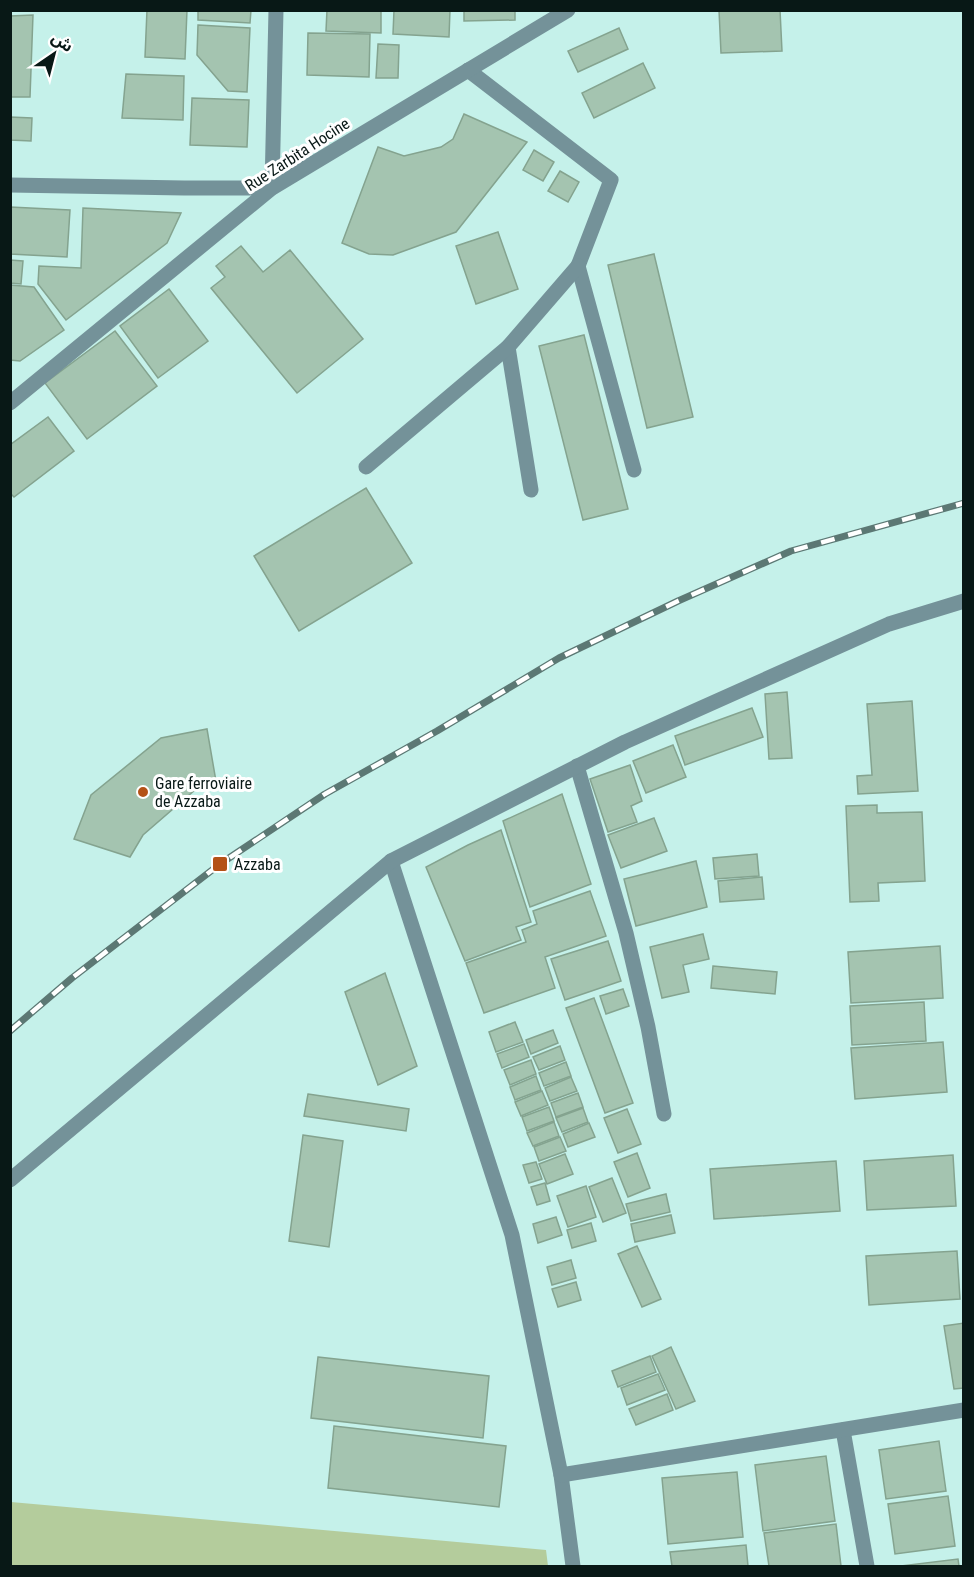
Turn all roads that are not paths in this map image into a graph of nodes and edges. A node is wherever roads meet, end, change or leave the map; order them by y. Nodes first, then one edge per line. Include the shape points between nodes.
1 (276, 10) edge
2 (568, 10) edge
3 (468, 70) junction
4 (10, 185) edge
5 (272, 188) junction
6 (578, 266) junction
7 (508, 347) junction
8 (10, 403) edge
9 (366, 467) dead end
10 (634, 470) dead end
11 (531, 490) dead end
12 (963, 601) edge
13 (577, 766) junction
14 (390, 861) junction
15 (664, 1114) dead end
16 (10, 1180) edge
17 (963, 1410) edge
18 (843, 1430) junction
19 (561, 1475) junction
20 (573, 1566) edge
21 (867, 1566) edge

1 - 5 street
2 - 3 street, Rue Zarbita Hocine
3 - 5 street, Rue Zarbita Hocine
3 - 6 street via 611,180
4 - 5 street
5 - 8 street, Rue Zarbita Hocine
6 - 7 street
6 - 10 street
7 - 9 street
7 - 11 street
12 - 13 street via 889,624
13 - 14 street
13 - 15 street via 626,933
14 - 16 street
14 - 19 street via 512,1235
17 - 18 street
18 - 19 street
18 - 21 street
19 - 20 street

